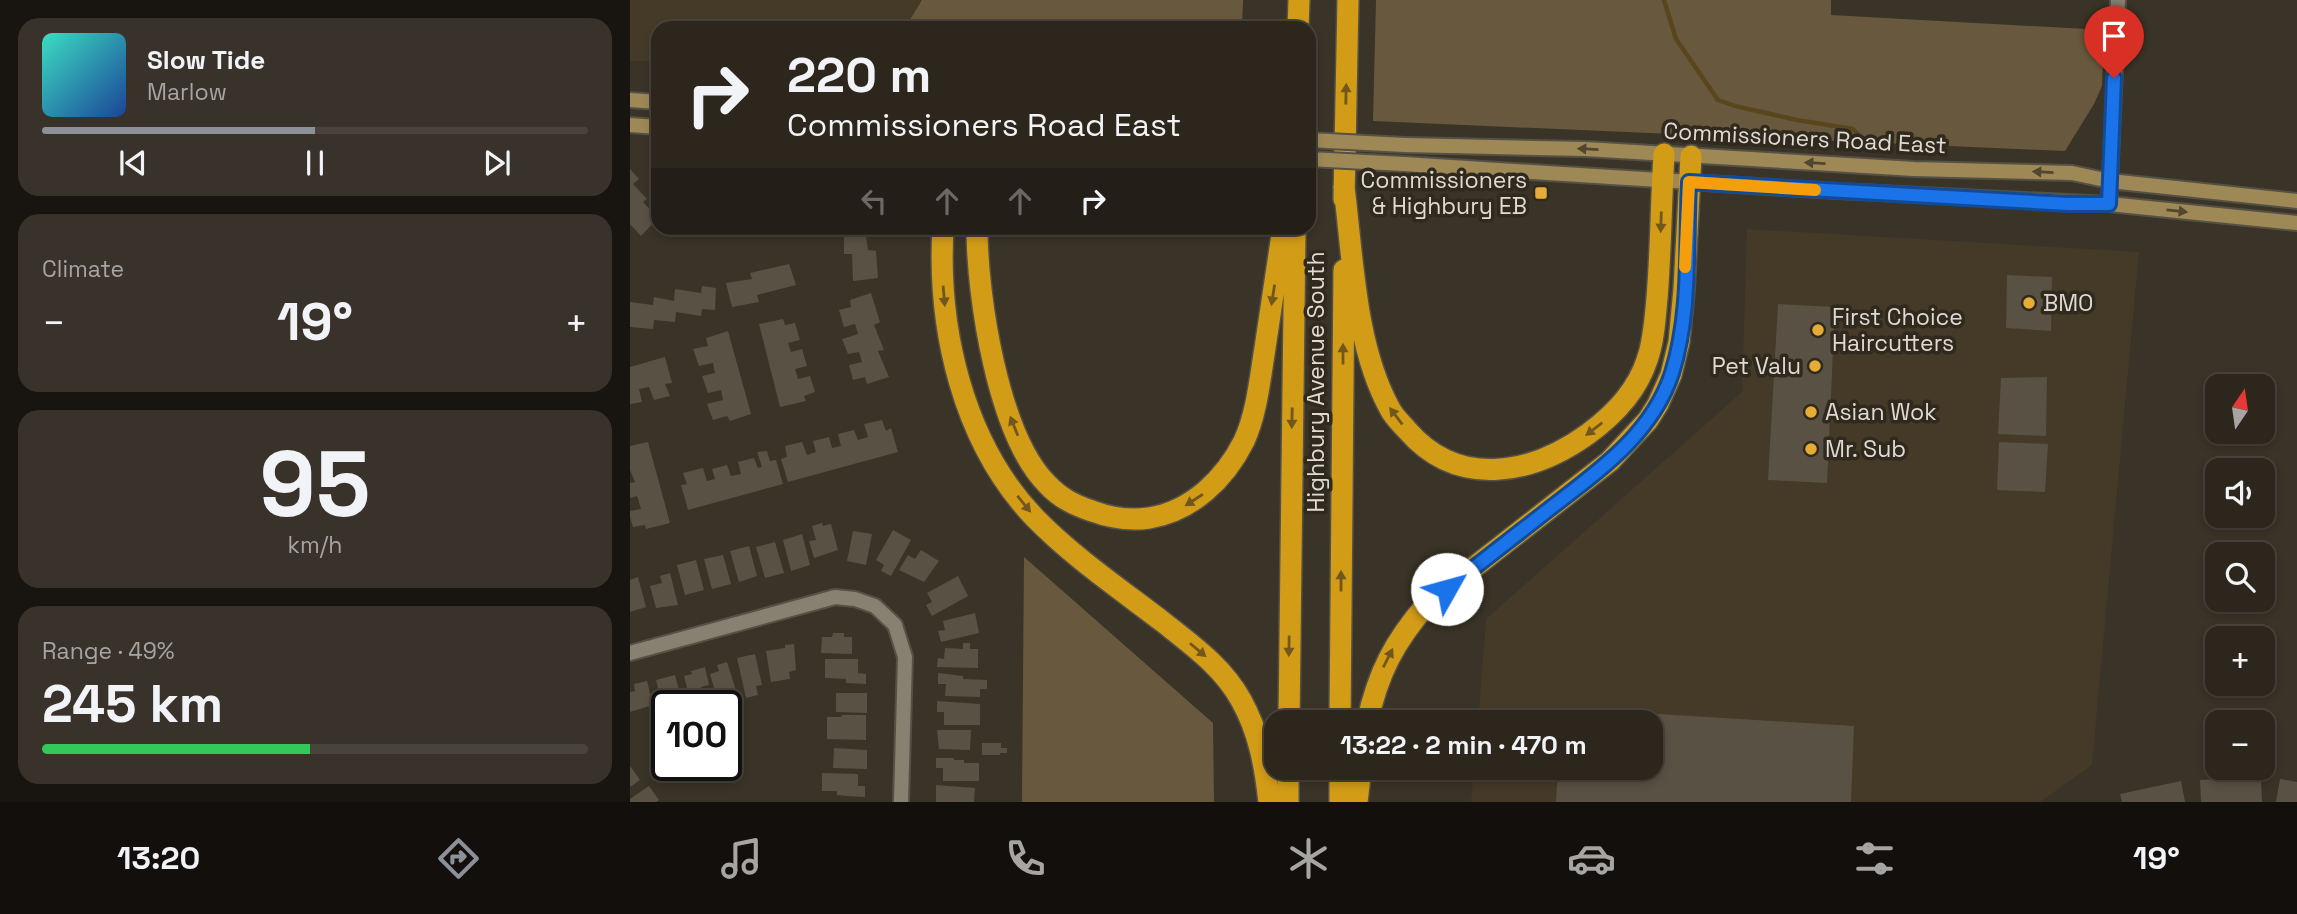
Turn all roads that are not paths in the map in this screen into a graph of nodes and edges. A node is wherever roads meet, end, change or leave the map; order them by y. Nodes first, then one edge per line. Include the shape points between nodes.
1 (1299, 0) edge
2 (1348, 0) edge
3 (2118, 0) edge
4 (1298, 21) edge
5 (630, 100) edge
6 (651, 102) edge
7 (630, 125) edge
8 (651, 126) edge
9 (1316, 140) edge
10 (1664, 154) junction
11 (1690, 156) junction
12 (1316, 159) edge
13 (1662, 180) junction
14 (2110, 181) junction
15 (1689, 182) junction
16 (1344, 187) junction
17 (2297, 201) edge
18 (2109, 204) junction
19 (2297, 223) edge
20 (943, 235) edge
21 (977, 235) edge
22 (1282, 235) edge
23 (1295, 235) edge
24 (630, 653) edge
25 (1289, 710) edge
26 (1340, 710) edge
27 (1370, 710) edge
28 (1288, 780) edge
29 (1340, 780) edge
30 (1360, 780) edge
31 (901, 802) edge
32 (1269, 802) edge
33 (1287, 802) edge
34 (1340, 802) edge
35 (1357, 802) edge

1 - 4 highway
16 -> 2 highway, Highbury Avenue South
3 - 14 street
5 - 6 main road
7 - 8 main road
10 -> 9 main road, Commissioners Road East, bridge
10 - 11 main road, Commissioners Road East
10 - 13 highway
14 -> 11 main road, Commissioners Road East via 2072,173
11 - 15 highway
12 - 13 main road, bridge
13 - 15 main road
13 -> 16 highway via 1654,326 1641,376 1625,402 1560,453 1495,470 1470,468 1433,453 1392,413 1367,346
14 - 17 main road, Commissioners Road East
14 - 18 street
15 - 18 main road
27 -> 15 highway via 1385,662 1403,631 1427,604 1610,461 1658,404 1679,342
26 -> 16 highway, Highbury Avenue South
18 -> 19 main road
20 -> 32 highway via 943,280 955,368 973,419 1001,475 1035,517 1075,554 1202,653 1227,679 1260,743
22 -> 21 highway via 1257,395 1245,438 1202,495 1171,513 1135,520 1100,514 1066,501 1028,459 993,362
23 -> 25 highway, Highbury Avenue South
24 - 31 street via 835,597 875,606 895,625 905,657
28 - 33 highway
29 - 34 highway
30 - 35 highway

